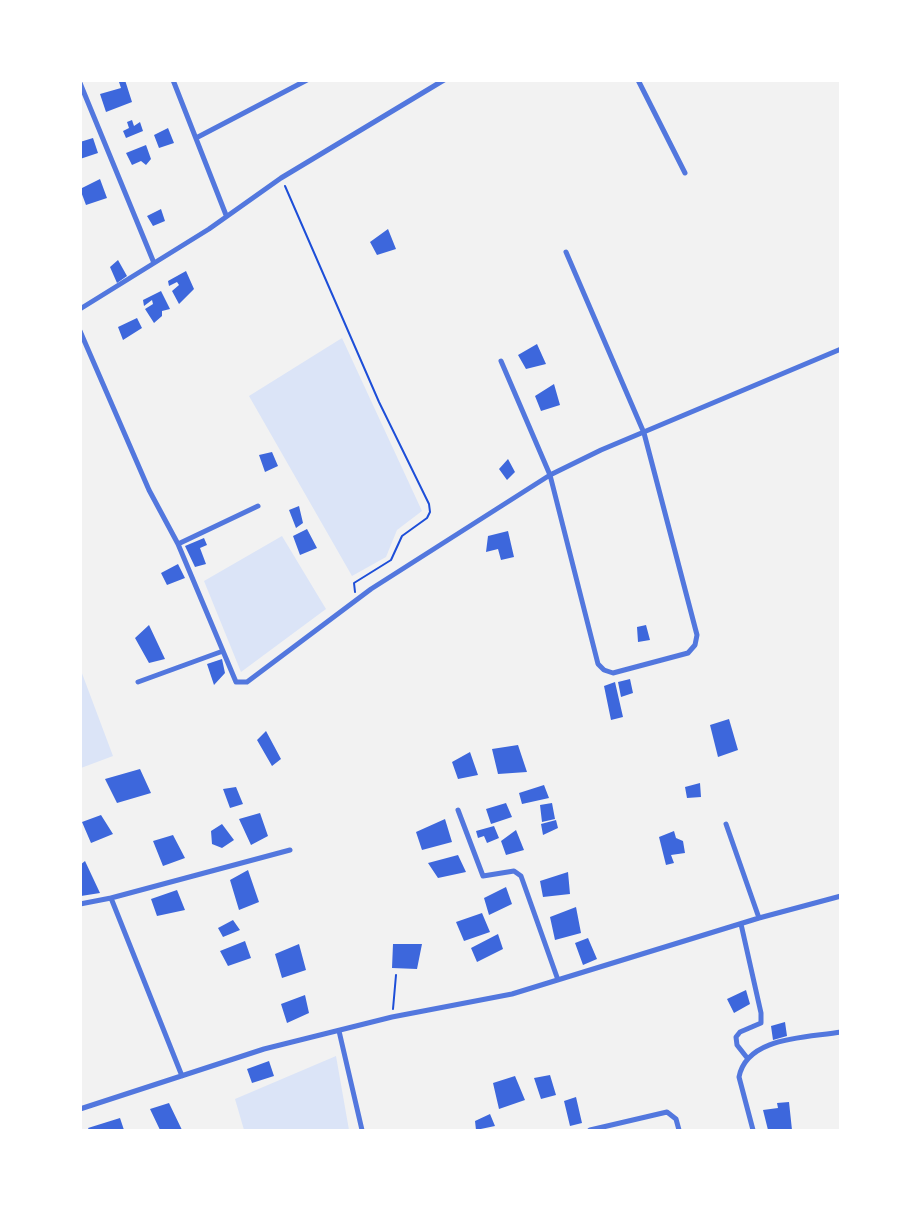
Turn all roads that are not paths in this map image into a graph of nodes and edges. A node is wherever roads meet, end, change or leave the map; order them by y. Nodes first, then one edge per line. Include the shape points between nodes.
1 (173, 80) edge
2 (307, 80) edge
3 (444, 80) edge
4 (638, 80) edge
5 (80, 83) edge
6 (196, 138) junction
7 (685, 173) dead end
8 (226, 215) junction
9 (566, 251) dead end
10 (154, 263) junction
11 (80, 309) edge
12 (80, 331) edge
13 (841, 349) edge
14 (501, 361) dead end
15 (644, 433) junction
16 (550, 475) junction
17 (258, 506) dead end
18 (178, 544) junction
19 (223, 651) junction
20 (138, 682) dead end
21 (458, 810) dead end
22 (726, 824) dead end
23 (290, 850) dead end
24 (841, 896) edge
25 (111, 898) junction
26 (80, 904) edge
27 (759, 918) junction
28 (741, 924) junction
29 (558, 980) junction
30 (339, 1031) junction
31 (841, 1032) edge
32 (748, 1059) junction
33 (182, 1076) junction
34 (80, 1109) edge
35 (362, 1130) edge
36 (590, 1130) edge
37 (679, 1130) edge
38 (753, 1130) edge

1 - 6 street
2 - 6 street
3 - 8 street
4 - 7 street
5 - 10 street
6 - 8 street
8 - 10 street
9 - 15 street
10 - 11 street
12 - 18 street via 149,490
13 - 15 street
14 - 16 street
15 - 16 street
15 - 16 street via 697,635 688,653 613,673 598,664
16 - 19 street via 446,538 247,682 236,682
17 - 18 street
18 - 19 street
19 - 20 street
21 - 29 street via 483,876 514,871 522,876
22 - 27 street
23 - 25 street
24 - 27 street
25 - 26 street
25 - 33 street
27 - 28 street
28 - 29 street
28 - 32 street via 761,1013 761,1023 736,1037
29 - 30 street
30 - 33 street
30 - 35 street
31 - 32 street via 770,1044
32 - 38 street via 738,1077
33 - 34 street
36 - 37 street via 667,1112 676,1119

